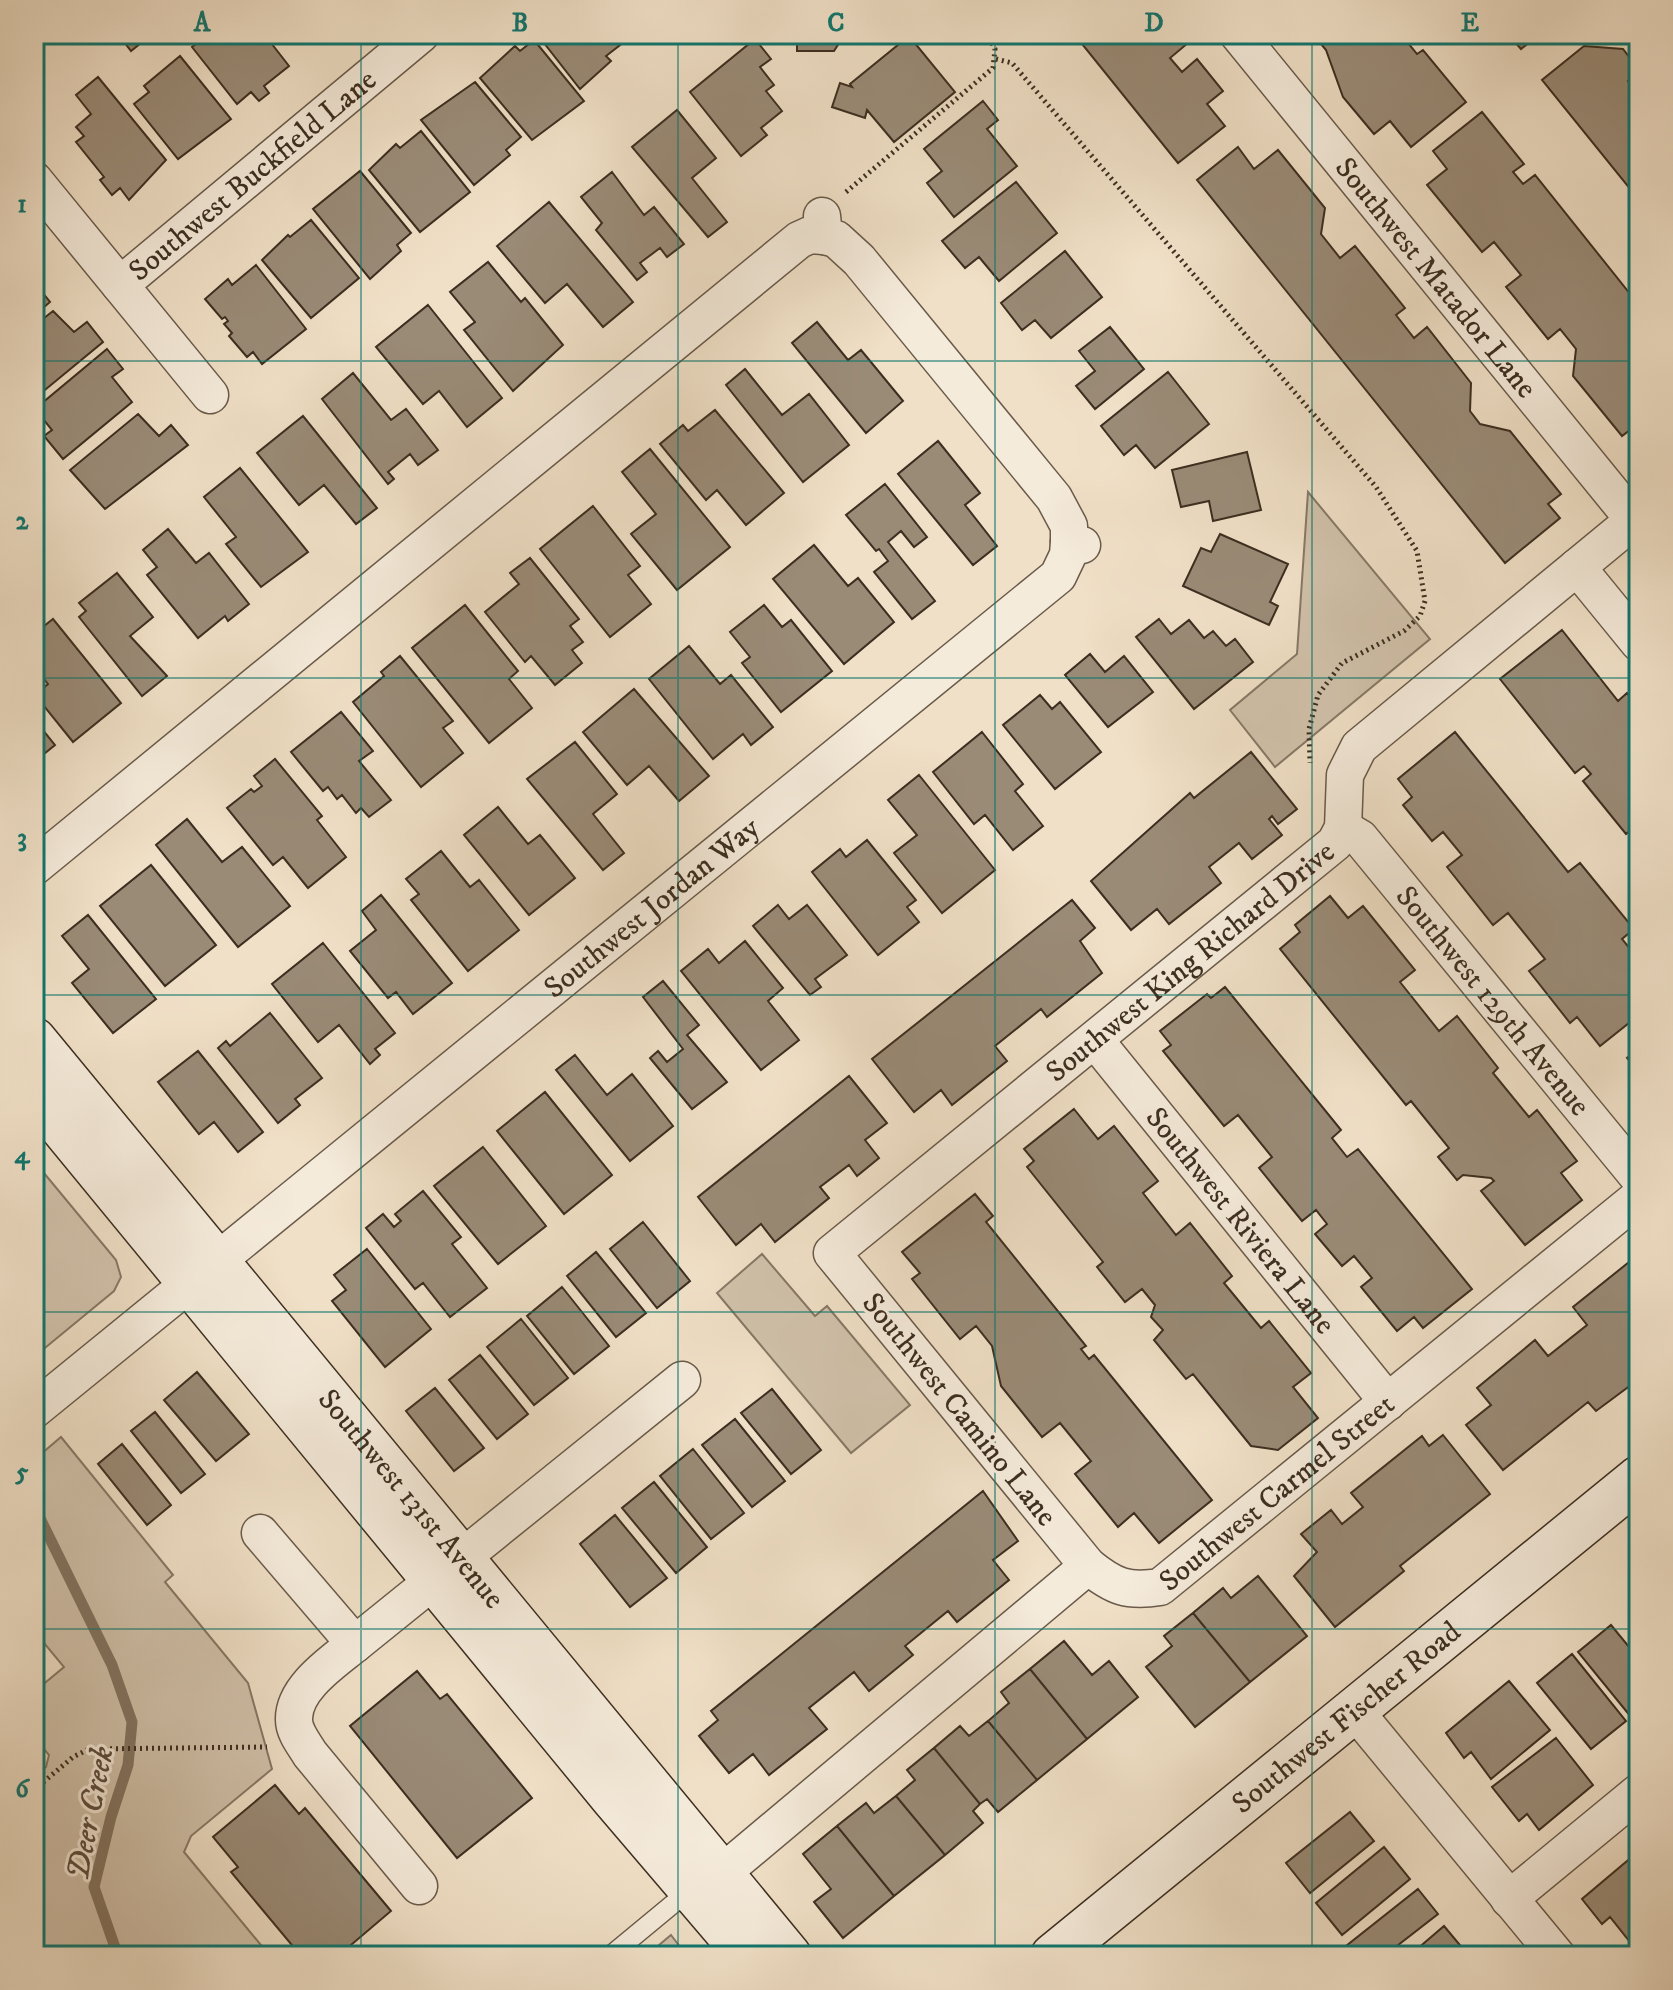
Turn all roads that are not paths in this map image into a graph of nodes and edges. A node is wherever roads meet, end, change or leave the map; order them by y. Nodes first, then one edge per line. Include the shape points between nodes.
1 (421, 34) edge
2 (1238, 34) edge
3 (34, 180) edge
4 (120, 285) junction
5 (210, 395) dead end
6 (1637, 518) edge
7 (1577, 567) junction
8 (1639, 643) edge
9 (1343, 828) junction
10 (34, 867) edge
11 (34, 1040) edge
12 (1095, 1040) junction
13 (34, 1093) edge
14 (1639, 1178) edge
15 (1639, 1197) edge
16 (832, 1253) joint
17 (204, 1273) junction
18 (682, 1380) dead end
19 (1388, 1402) junction
20 (34, 1410) edge
21 (1639, 1478) edge
22 (260, 1533) dead end
23 (1088, 1566) junction
24 (446, 1569) junction
25 (355, 1644) junction
26 (1355, 1711) junction
27 (1639, 1792) edge
28 (706, 1881) junction
29 (419, 1886) dead end
30 (1509, 1899) junction
31 (610, 1956) edge
32 (748, 1956) edge
33 (789, 1956) edge
34 (1053, 1956) edge
35 (1557, 1956) edge

1 - 4 street, Southwest Buckfield Lane
2 - 6 street, Southwest Matador Lane
3 - 4 street
4 - 5 street
6 - 7 street, Southwest King Richard Drive
7 - 8 street
7 - 9 street, Southwest King Richard Drive via 1359,747 1342,788
9 - 12 street, Southwest King Richard Drive via 1335,843
9 - 14 street, Southwest 129th Avenue via 1360,838
10 - 17 street, Southwest Jordan Way via 823,225 859,260 1054,498 1069,526 1076,543 1058,576
11 - 17 street, Southwest 131st Avenue
12 - 16 street, Southwest King Richard Drive
12 - 19 street, Southwest Riviera Lane
13 - 17 street, Southwest 131st Avenue
15 - 19 street, Southwest Carmel Street
16 - 23 street, Southwest Camino Lane
17 - 20 street, Southwest Jordan Way
17 - 24 street, Southwest 131st Avenue
18 - 24 street
19 - 23 street, Southwest Carmel Street via 1160,1587 1134,1591 1107,1582
21 - 26 street, Southwest Fischer Road
22 - 25 street
23 - 28 street
24 - 25 street
24 - 28 street, Southwest 131st Avenue
25 - 29 street via 309,1685 294,1720 304,1745
26 - 30 street
26 - 34 street, Southwest Fischer Road
27 - 30 street
28 - 31 lane
28 - 32 street, Southwest 131st Avenue
28 - 33 street, Southwest 131st Avenue
30 - 35 street

